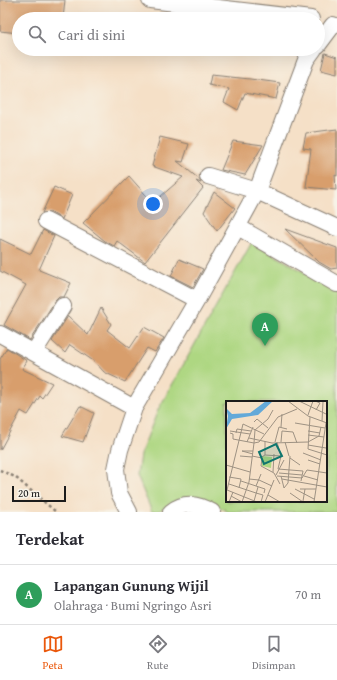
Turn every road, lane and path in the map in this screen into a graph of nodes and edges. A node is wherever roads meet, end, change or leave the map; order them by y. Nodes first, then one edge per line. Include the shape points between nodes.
1 (150, 0) edge
2 (251, 12) edge
3 (309, 56) edge
4 (208, 176) dead end
5 (257, 191) junction
6 (46, 221) dead end
7 (238, 226) junction
8 (337, 228) edge
9 (337, 284) edge
10 (197, 300) junction
11 (63, 306) dead end
12 (0, 334) edge
13 (34, 352) junction
14 (134, 408) junction
15 (0, 470) edge
16 (56, 512) edge
17 (129, 512) edge
18 (171, 512) edge
19 (212, 512) edge

1 - 2 street
3 - 5 street
4 - 5 street
5 - 7 street
5 - 8 street
6 - 10 street
7 - 9 street
7 - 10 street
10 - 14 street
11 - 13 street
12 - 13 street
13 - 14 street
14 - 17 street via 116,470 119,492
15 - 16 path via 15,477
18 - 19 street via 189,504

